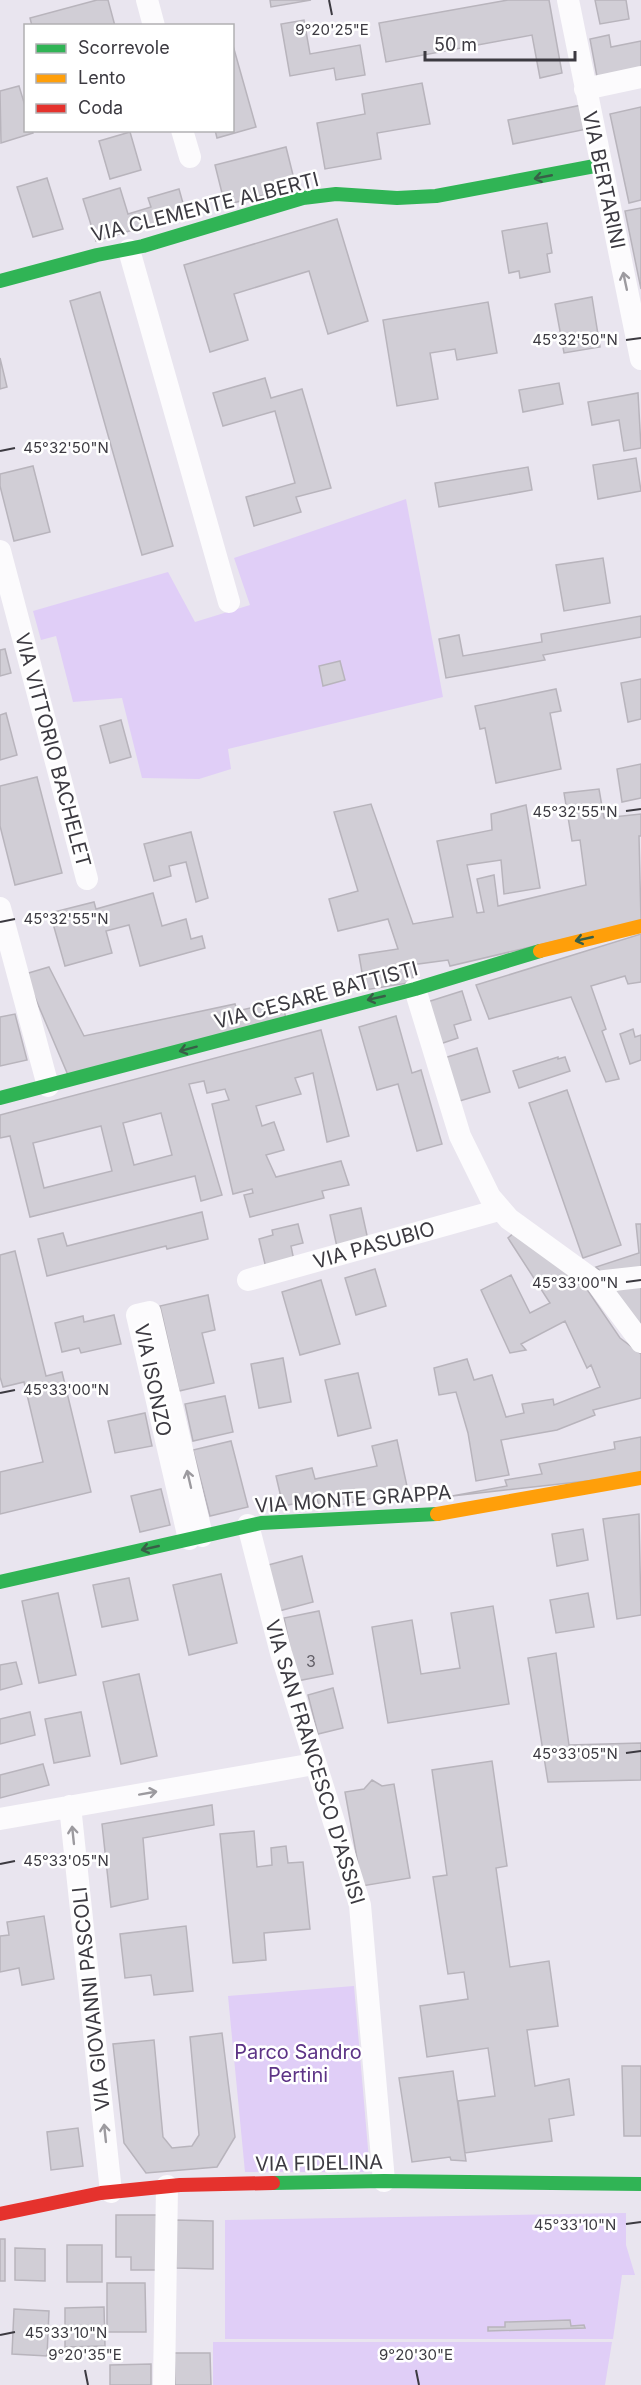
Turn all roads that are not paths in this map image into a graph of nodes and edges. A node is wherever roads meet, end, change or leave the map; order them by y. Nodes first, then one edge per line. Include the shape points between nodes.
1 (147, 0) edge
2 (568, 0) edge
3 (153, 24) edge
4 (641, 77) edge
5 (585, 89) junction
6 (183, 132) edge
7 (190, 157) dead end
8 (600, 165) junction
9 (129, 250) junction
10 (0, 281) edge
11 (641, 359) edge
12 (0, 551) edge
13 (229, 602) dead end
14 (87, 879) dead end
15 (0, 908) edge
16 (641, 926) edge
17 (415, 989) junction
18 (48, 1086) junction
19 (0, 1098) edge
20 (499, 1210) junction
21 (641, 1277) edge
22 (248, 1280) dead end
23 (596, 1282) junction
24 (641, 1342) edge
25 (641, 1478) edge
26 (248, 1525) junction
27 (195, 1537) junction
28 (0, 1582) edge
29 (314, 1764) junction
30 (70, 1806) junction
31 (0, 1819) edge
32 (384, 2181) junction
33 (641, 2184) edge
34 (167, 2186) junction
35 (111, 2192) junction
36 (0, 2214) edge
37 (165, 2385) edge

1 - 3 street
2 - 5 street, VIA BERTARINI
4 - 5 street
5 - 8 street, VIA BERTARINI
6 - 7 street
8 -> 9 street, VIA CLEMENTE ALBERTI via 451,193 397,198 336,194 303,198
11 -> 8 street, VIA BERTARINI
9 - 10 street, VIA CLEMENTE ALBERTI via 102,253
9 - 13 street
12 - 14 street, VIA VITTORIO BACHELET
15 - 18 street
16 -> 17 street, VIA CESARE BATTISTI via 549,948
17 -> 18 street, VIA CESARE BATTISTI
17 - 20 street via 460,1136
18 - 19 street, VIA CESARE BATTISTI
20 - 22 street, VIA PASUBIO
20 - 23 street
21 - 23 street
23 - 24 street
25 - 26 street, VIA MONTE GRAPPA via 428,1516
26 - 27 street, VIA MONTE GRAPPA
26 - 29 street, VIA SAN FRANCESCO D'ASSISI
27 -> 27 street, VIA ISONZO via 150,1312 137,1315
27 -> 28 street, VIA MONTE GRAPPA
30 -> 29 street
29 - 32 street, VIA SAN FRANCESCO D'ASSISI via 360,1905
30 - 31 street
35 -> 30 street, VIA GIOVANNI PASCOLI
32 - 33 street, VIA FIDELINA
32 - 34 street, VIA FIDELINA
34 - 35 street, VIA FIDELINA
34 - 37 street
35 - 36 street, VIA FIDELINA

